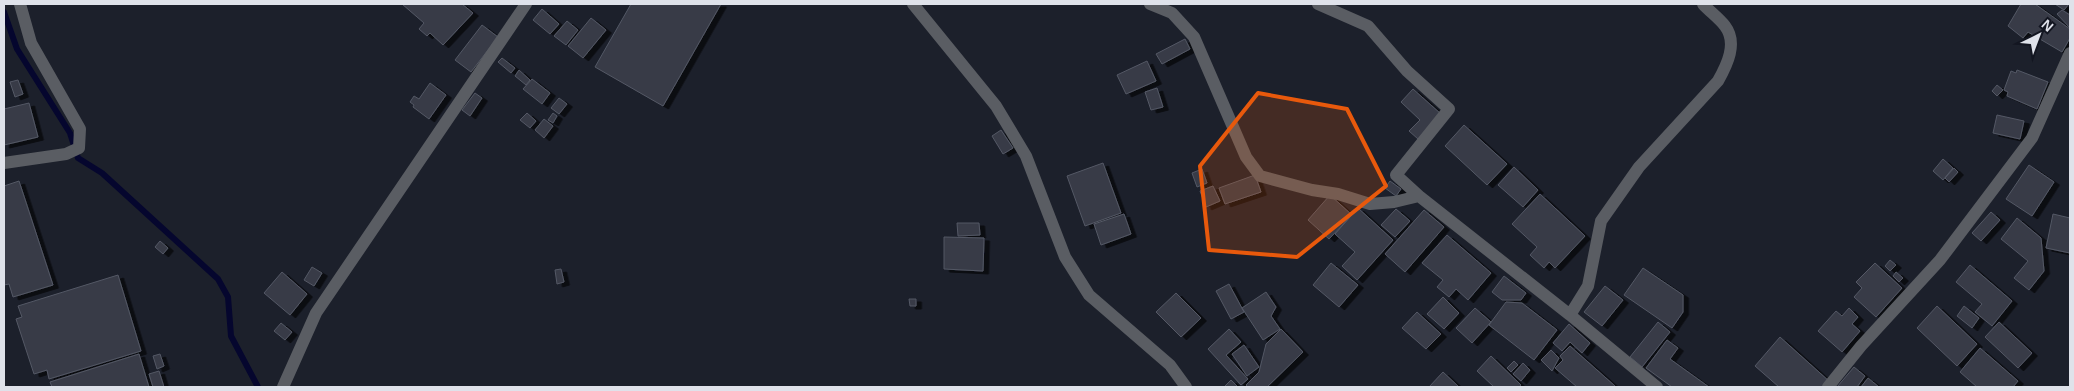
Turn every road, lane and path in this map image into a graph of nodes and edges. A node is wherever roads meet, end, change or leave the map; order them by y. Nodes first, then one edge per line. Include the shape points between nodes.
1 (20, 4) edge
2 (526, 4) edge
3 (913, 4) edge
4 (1150, 4) edge
5 (1318, 4) edge
6 (1702, 4) edge
7 (2070, 53) edge
8 (4, 163) edge
9 (1419, 196) junction
10 (1570, 315) junction
11 (282, 387) edge
12 (1186, 387) edge
13 (1657, 387) edge
14 (1828, 387) edge

1 - 8 street via 31,43 80,129 79,148
2 - 11 street via 316,313
3 - 12 street via 996,106 1026,156 1065,257 1089,295 1170,365
4 - 9 street via 1172,13 1194,37 1246,157 1260,176 1370,204
5 - 9 street via 1368,26 1407,71 1448,109 1396,175
6 - 10 street via 1726,27 1732,48 1727,64 1718,81 1639,167 1601,220 1588,286
7 - 14 street via 2032,138 1940,260
9 - 10 street
10 - 13 street

